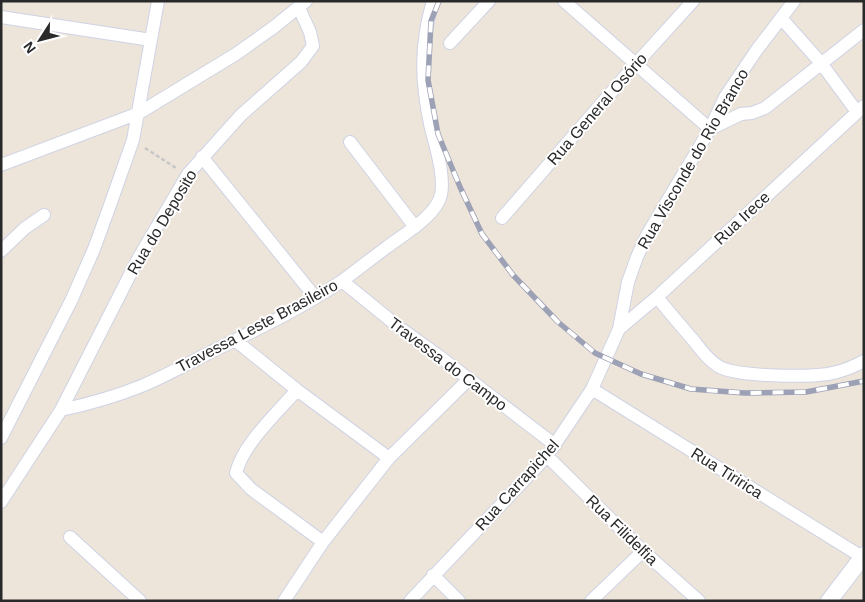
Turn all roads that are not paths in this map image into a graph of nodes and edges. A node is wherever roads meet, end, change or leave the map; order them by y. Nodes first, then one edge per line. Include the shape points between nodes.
1 (158, 1) edge
2 (433, 1) edge
3 (489, 1) edge
4 (564, 1) edge
5 (693, 1) edge
6 (794, 1) edge
7 (302, 4) edge
8 (1, 17) edge
9 (781, 18) junction
10 (864, 30) edge
11 (151, 40) junction
12 (450, 43) dead end
13 (821, 63) junction
14 (635, 65) junction
15 (860, 109) edge
16 (139, 113) junction
17 (710, 129) junction
18 (350, 142) dead end
19 (202, 157) junction
20 (1, 166) edge
21 (44, 214) dead end
22 (502, 218) dead end
23 (415, 227) junction
24 (1, 251) edge
25 (342, 280) junction
26 (316, 297) junction
27 (656, 297) junction
28 (619, 329) junction
29 (235, 340) junction
30 (864, 361) edge
31 (469, 379) junction
32 (592, 389) junction
33 (297, 390) junction
34 (61, 410) junction
35 (1, 438) edge
36 (555, 445) junction
37 (547, 456) junction
38 (390, 458) junction
39 (1, 502) edge
40 (70, 537) dead end
41 (323, 542) junction
42 (643, 551) junction
43 (863, 556) edge
44 (433, 575) junction
45 (140, 601) edge
46 (284, 601) edge
47 (410, 601) edge
48 (459, 601) edge
49 (591, 601) edge
50 (699, 601) edge
51 (829, 601) edge

1 - 11 street
2 - 23 street, Travessa Leste Brasileiro via 422,67 440,168 441,195 431,212
3 - 12 street
4 - 14 street
5 - 14 street, Rua General Osório
6 - 9 street, Rua Visconde do Rio Branco
7 - 16 street via 236,54
7 - 19 street, Rua do Deposito via 313,46 301,62 241,115
8 - 11 street
9 - 13 street
9 - 17 street, Rua Visconde do Rio Branco via 725,96
10 - 13 street
11 - 16 street
13 - 15 street
13 - 17 street via 765,108 741,114
14 - 17 street
14 - 22 street, Rua General Osório
15 - 27 street, Rua Irece
16 - 20 street
16 - 35 street via 133,140 90,258
17 - 28 street, Rua Visconde do Rio Branco via 647,235 628,282
18 - 23 street
19 - 26 street
19 - 34 street, Rua do Deposito via 188,174 138,257
21 - 24 street
23 - 25 street, Travessa Leste Brasileiro
25 - 26 street, Travessa Leste Brasileiro
25 - 31 street, Travessa do Campo
26 - 29 street, Travessa Leste Brasileiro
27 - 28 street, Rua Irece
27 - 30 street via 720,368 806,376 841,371
28 - 32 street, Rua Carrapichel
29 - 33 street
29 - 34 street, Travessa Leste Brasileiro via 144,385
31 - 36 street, Travessa do Campo
31 - 38 street
32 - 36 street, Rua Carrapichel
32 - 43 street, Rua Tiririca
33 - 38 street
33 - 41 street via 256,438 238,463 236,473 251,489
34 - 39 street, Rua do Deposito
36 - 37 street, Rua Carrapichel
37 - 42 street, Rua Filidelfia
37 - 44 street, Rua Carrapichel
38 - 41 street
40 - 45 street
41 - 46 street
42 - 49 street
42 - 50 street, Rua Filidelfia
43 - 51 street
44 - 47 street, Rua Carrapichel
44 - 48 street

